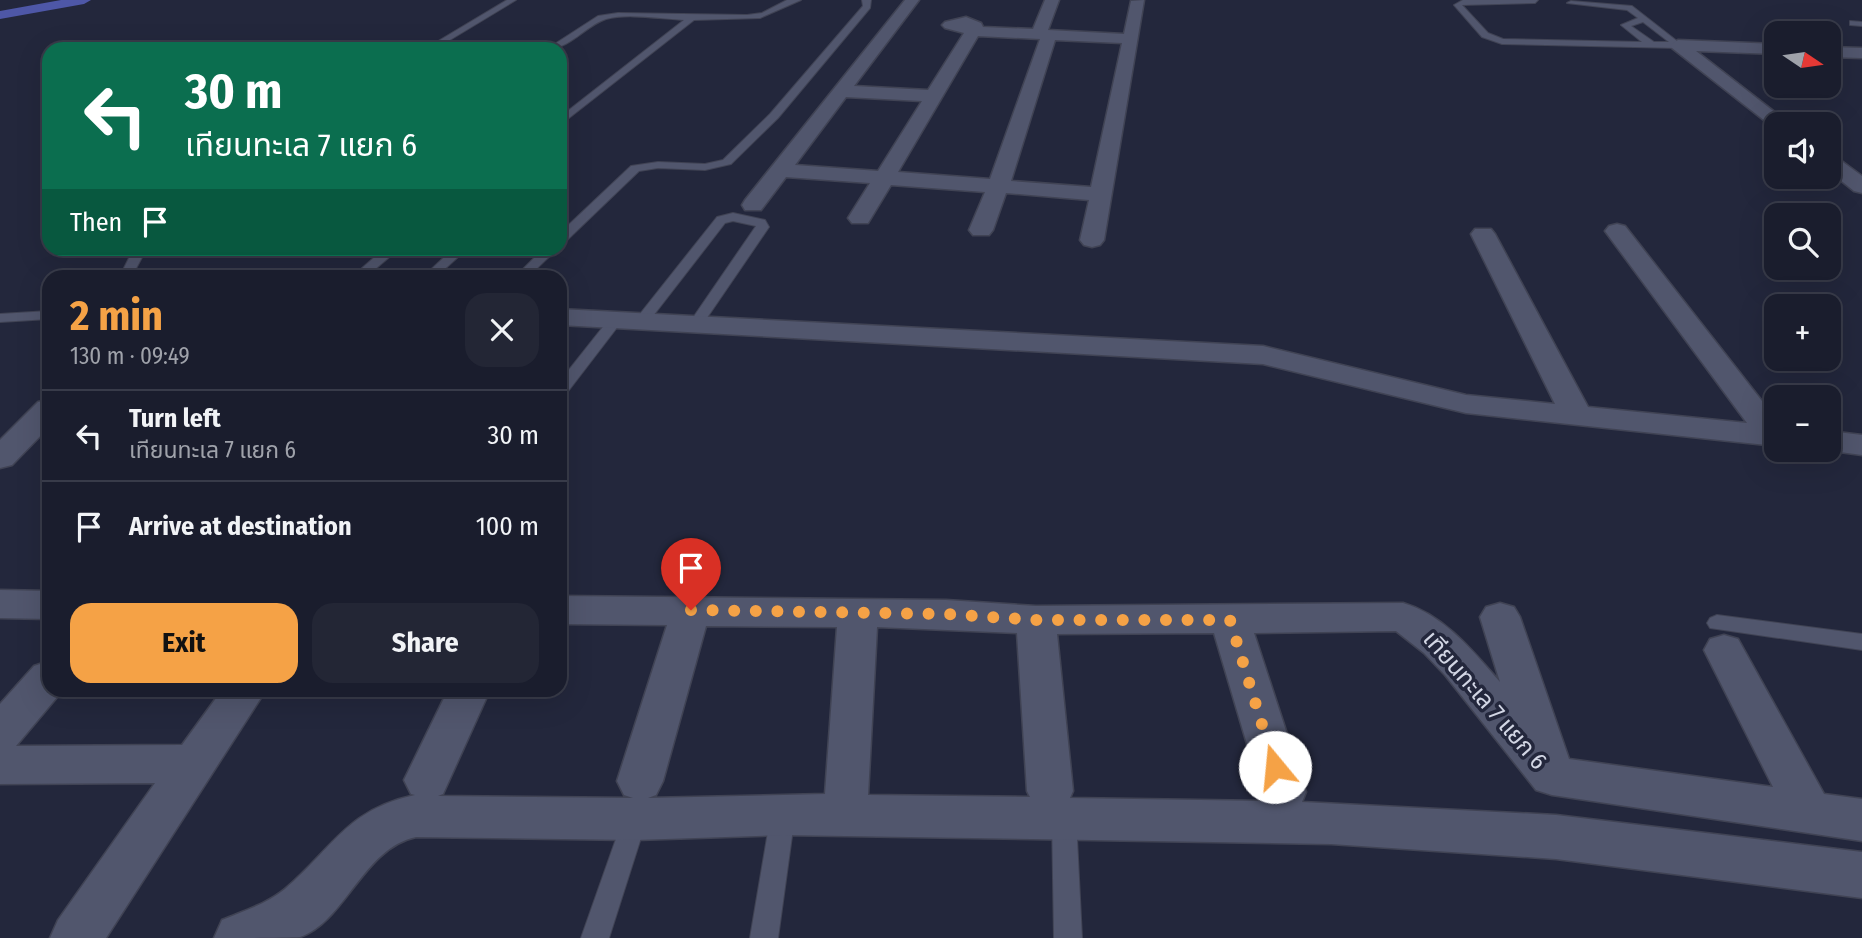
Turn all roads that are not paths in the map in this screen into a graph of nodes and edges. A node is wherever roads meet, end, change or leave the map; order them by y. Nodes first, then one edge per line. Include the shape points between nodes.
1 (512, 0) edge
2 (797, 0) edge
3 (866, 0) edge
4 (912, 0) edge
5 (1052, 0) edge
6 (1138, 1) edge
7 (1535, 1) edge
8 (1571, 3) dead end
9 (692, 18) junction
10 (1644, 19) junction
11 (895, 23) junction
12 (917, 24) dead end
13 (973, 28) junction
14 (1044, 35) junction
15 (1131, 39) junction
16 (441, 42) edge
17 (562, 42) edge
18 (1651, 44) junction
19 (1678, 45) junction
20 (1764, 49) edge
21 (1841, 52) edge
22 (1862, 53) edge
23 (842, 91) junction
24 (933, 96) junction
25 (1765, 112) edge
26 (567, 116) edge
27 (781, 170) junction
28 (1841, 170) edge
29 (885, 178) junction
30 (998, 186) junction
31 (1862, 186) edge
32 (1101, 194) junction
33 (753, 205) dead end
34 (860, 218) dead end
35 (981, 230) dead end
36 (1617, 231) dead end
37 (567, 233) edge
38 (1483, 234) dead end
39 (1092, 240) dead end
40 (384, 256) edge
41 (453, 256) edge
42 (543, 256) edge
43 (366, 270) edge
44 (437, 270) edge
45 (528, 270) edge
46 (42, 315) edge
47 (567, 317) edge
48 (0, 318) edge
49 (628, 321) junction
50 (695, 325) junction
51 (567, 384) edge
52 (42, 416) edge
53 (1577, 416) junction
54 (1764, 423) edge
55 (1764, 435) edge
56 (1841, 442) edge
57 (1862, 445) edge
58 (0, 458) edge
59 (0, 604) edge
60 (42, 605) edge
61 (567, 610) edge
62 (691, 610) junction
63 (858, 614) junction
64 (1500, 617) dead end
65 (1036, 620) junction
66 (1230, 620) junction
67 (1720, 636) joint
68 (1862, 642) edge
69 (42, 685) edge
70 (240, 697) edge
71 (466, 697) edge
72 (0, 734) edge
73 (194, 764) junction
74 (0, 765) edge
75 (1552, 776) junction
76 (427, 780) dead end
77 (847, 791) dead end
78 (1283, 792) dead end
79 (637, 800) junction
80 (1057, 804) junction
81 (1810, 813) junction
82 (783, 814) junction
83 (1862, 820) edge
84 (1859, 880) edge
85 (76, 938) edge
86 (240, 938) edge
87 (595, 938) edge
88 (764, 938) edge
89 (1068, 938) edge

1 - 16 lane
2 - 9 lane via 780,3 758,17
3 - 37 lane via 867,6 805,80 727,162 635,168
4 - 11 street
5 - 14 street
6 - 15 street
7 - 18 lane via 1458,5 1485,35 1502,41
8 - 10 lane via 1629,8
9 - 17 lane via 601,18
9 - 26 lane
10 - 18 lane via 1625,25
10 - 19 lane
11 - 12 street
11 - 23 street
13 - 13 street via 966,22 947,25 962,9 977,9
13 - 14 street
13 - 24 street
14 - 15 street
14 - 30 street
15 - 32 street
18 - 19 lane
19 - 20 street
19 - 25 street
21 - 22 street
23 - 24 street
23 - 27 street
24 - 29 street
27 - 29 street
27 - 33 street
28 - 31 street
29 - 30 street
29 - 34 street
30 - 32 street
30 - 35 street
32 - 39 street
36 - 54 street
38 - 53 street
40 - 43 lane
41 - 44 lane
42 - 45 lane
46 - 48 lane
47 - 49 street
49 - 50 street
49 - 50 lane via 722,220 761,223 760,233
49 - 51 lane
50 - 53 street via 1263,355 1447,401
52 - 58 street
53 - 55 street
56 - 57 street
59 - 60 street
61 - 62 street, เทียนทะเล 7 แยก 6
62 - 63 street, เทียนทะเล 7 แยก 6
62 - 79 street
63 - 65 street, เทียนทะเล 7 แยก 6
63 - 77 street
64 - 75 street
65 - 66 street, เทียนทะเล 7 แยก 6
65 - 80 street
66 - 75 street, เทียนทะเล 7 แยก 6 via 1388,616 1412,620 1454,659
66 - 78 street
67 - 68 lane
67 - 81 street
69 - 72 street
70 - 73 street
71 - 76 street
73 - 74 street
73 - 85 street
75 - 81 street, เทียนทะเล 7 แยก 6
79 - 82 street
79 - 86 street via 393,821 351,852 293,914
79 - 87 lane
80 - 82 street
80 - 84 street via 1556,837
80 - 89 lane
81 - 83 street, เทียนทะเล 7 แยก 6
82 - 88 lane

